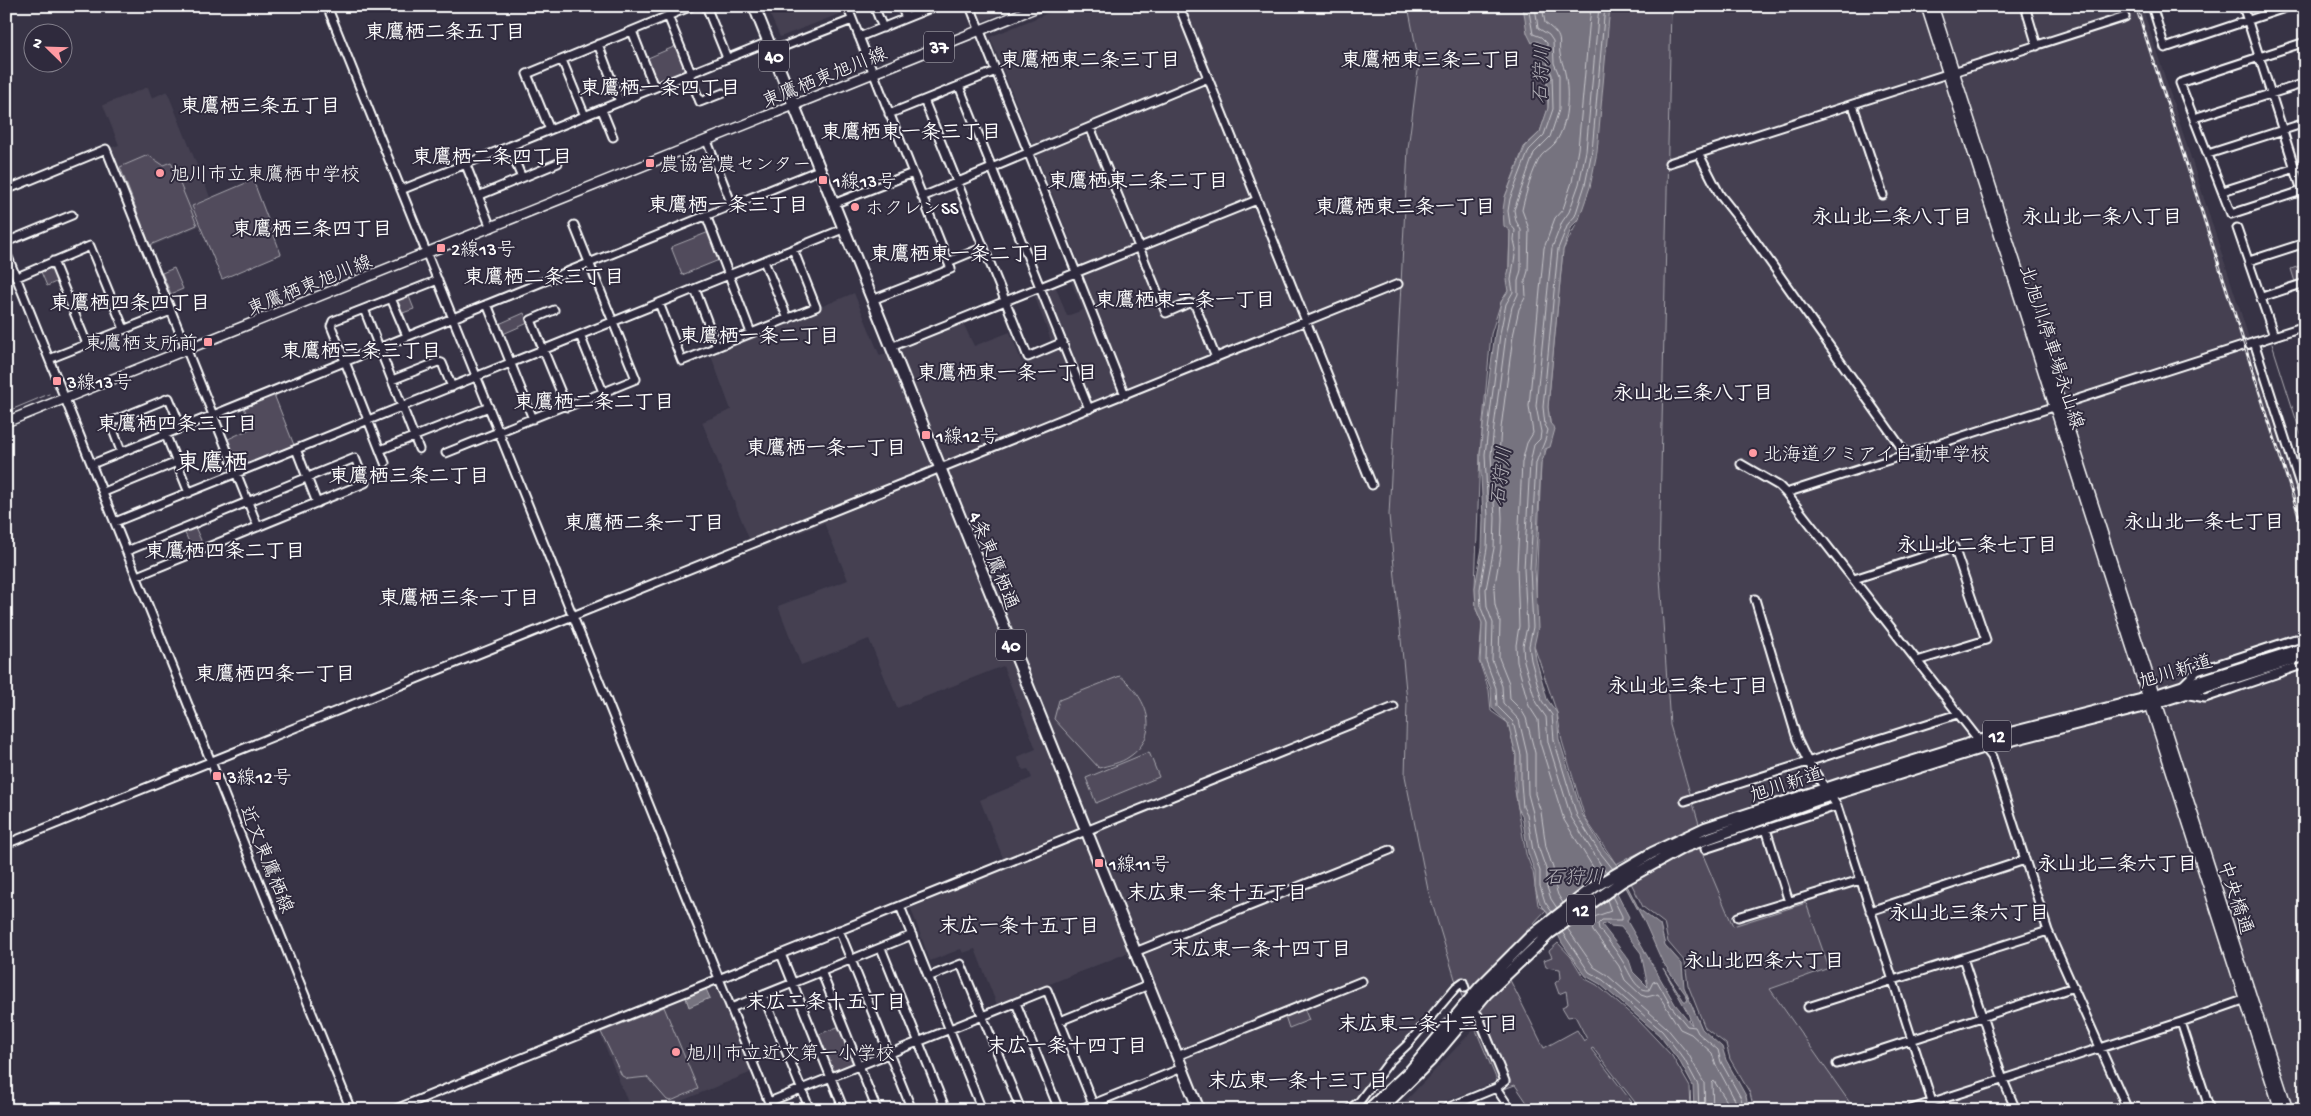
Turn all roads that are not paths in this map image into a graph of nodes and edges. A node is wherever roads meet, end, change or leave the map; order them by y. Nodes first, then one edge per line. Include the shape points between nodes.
1 (327, 6) edge
2 (692, 6) edge
3 (706, 6) edge
4 (754, 6) edge
5 (847, 6) edge
6 (874, 6) edge
7 (901, 6) edge
8 (970, 6) edge
9 (1040, 6) edge
10 (1179, 6) edge
11 (1926, 6) edge
12 (1933, 6) edge
13 (2024, 6) edge
14 (2161, 6) edge
15 (2243, 6) edge
16 (2291, 6) edge
17 (932, 7) edge
18 (668, 16) junction
19 (2125, 17) dead end
20 (906, 18) junction
21 (852, 20) junction
22 (2247, 20) junction
23 (882, 28) junction
24 (632, 31) junction
25 (980, 31) junction
26 (859, 37) junction
27 (2305, 42) edge
28 (598, 44) junction
29 (2037, 46) junction
30 (770, 47) junction
31 (2259, 57) junction
32 (727, 58) junction
33 (562, 60) junction
34 (996, 72) junction
35 (690, 73) junction
36 (1951, 73) junction
37 (873, 74) junction
38 (1208, 78) junction
39 (2305, 83) edge
40 (959, 86) junction
41 (654, 87) junction
42 (723, 93) dead end
43 (2270, 94) junction
44 (924, 100) junction
45 (620, 102) junction
46 (1853, 105) junction
47 (794, 106) junction
48 (602, 110) junction
49 (889, 114) junction
50 (585, 116) junction
51 (2194, 118) junction
52 (2305, 123) edge
53 (1090, 127) junction
54 (550, 130) junction
55 (2282, 130) junction
56 (613, 138) dead end
57 (707, 141) junction
58 (509, 147) junction
59 (1029, 154) junction
60 (1699, 154) junction
61 (2208, 154) junction
62 (558, 163) dead end
63 (1669, 163) dead end
64 (466, 165) junction
65 (2305, 165) edge
66 (992, 169) junction
67 (2294, 169) junction
68 (820, 170) junction
69 (913, 173) junction
70 (522, 178) junction
71 (958, 182) junction
72 (6, 190) edge
73 (401, 190) junction
74 (2223, 191) junction
75 (2303, 191) edge
76 (1883, 195) dead end
77 (478, 196) junction
78 (922, 197) junction
79 (1257, 200) junction
80 (2305, 200) edge
81 (833, 204) junction
82 (732, 205) junction
83 (72, 215) dead end
84 (706, 215) junction
85 (574, 226) dead end
86 (490, 228) junction
87 (2237, 228) dead end
88 (843, 229) junction
89 (6, 242) edge
90 (2305, 243) edge
91 (984, 247) junction
92 (1139, 247) junction
93 (793, 249) junction
94 (6, 252) edge
95 (428, 254) junction
96 (53, 261) junction
97 (764, 261) junction
98 (2249, 261) junction
99 (590, 262) junction
100 (948, 262) junction
101 (1077, 272) junction
102 (729, 275) junction
103 (16, 277) junction
104 (438, 280) junction
105 (2305, 283) edge
106 (1398, 284) dead end
107 (1040, 287) junction
108 (695, 289) junction
109 (2262, 297) junction
110 (391, 298) junction
111 (872, 300) junction
112 (1006, 302) junction
113 (659, 303) junction
114 (487, 304) junction
115 (364, 309) junction
116 (554, 310) dead end
117 (171, 311) junction
118 (453, 318) junction
119 (788, 319) junction
120 (612, 322) junction
121 (1306, 322) junction
122 (2305, 326) edge
123 (124, 329) junction
124 (751, 333) junction
125 (580, 335) junction
126 (406, 336) junction
127 (2274, 336) junction
128 (1062, 342) junction
129 (2254, 342) junction
130 (87, 344) junction
131 (379, 347) junction
132 (717, 347) junction
133 (891, 347) junction
134 (187, 350) junction
135 (543, 350) junction
136 (1216, 358) junction
137 (49, 359) junction
138 (344, 361) junction
139 (511, 363) junction
140 (477, 376) junction
141 (392, 380) junction
142 (452, 387) junction
143 (603, 392) junction
144 (1125, 395) junction
145 (65, 399) junction
146 (566, 405) junction
147 (2057, 405) junction
148 (402, 406) junction
149 (489, 407) junction
150 (1089, 409) junction
151 (213, 414) junction
152 (533, 419) junction
153 (368, 421) junction
154 (6, 422) edge
155 (181, 427) junction
156 (499, 432) junction
157 (166, 433) junction
158 (414, 437) junction
159 (296, 449) junction
160 (419, 449) dead end
161 (380, 450) junction
162 (121, 451) junction
163 (446, 453) dead end
164 (1906, 454) junction
165 (177, 462) junction
166 (385, 463) dead end
167 (92, 464) junction
168 (1741, 464) dead end
169 (940, 469) junction
170 (236, 473) junction
171 (307, 477) junction
172 (1372, 485) dead end
173 (104, 492) junction
174 (189, 493) junction
175 (1786, 493) junction
176 (2305, 500) edge
177 (248, 502) junction
178 (317, 503) junction
179 (115, 522) junction
180 (258, 527) junction
181 (127, 551) junction
182 (137, 576) junction
183 (1854, 579) junction
184 (1755, 599) dead end
185 (574, 617) junction
186 (2305, 648) edge
187 (2293, 656) junction
188 (2305, 656) edge
189 (1917, 661) junction
190 (2183, 690) junction
191 (2152, 700) junction
192 (1394, 707) dead end
193 (1958, 714) junction
194 (1981, 744) junction
195 (212, 762) junction
196 (1808, 762) junction
197 (1828, 792) junction
198 (1685, 801) dead end
199 (1837, 806) junction
200 (1766, 829) junction
201 (1086, 831) junction
202 (6, 844) edge
203 (1705, 849) dead end
204 (1390, 850) dead end
205 (2025, 860) junction
206 (1860, 880) junction
207 (1789, 902) junction
208 (900, 906) junction
209 (1870, 910) junction
210 (1738, 917) dead end
211 (839, 930) junction
212 (2048, 931) junction
213 (912, 935) junction
214 (881, 948) junction
215 (1135, 952) junction
216 (781, 954) junction
217 (1963, 958) junction
218 (851, 960) junction
219 (821, 972) junction
220 (928, 977) junction
221 (720, 978) junction
222 (1362, 981) dead end
223 (1893, 981) junction
224 (792, 983) junction
225 (1148, 985) junction
226 (1465, 988) dead end
227 (2074, 988) junction
228 (763, 995) junction
229 (2248, 998) junction
230 (1016, 1003) junction
231 (1808, 1007) dead end
232 (731, 1008) junction
233 (984, 1015) junction
234 (1478, 1015) dead end
235 (1982, 1018) junction
236 (1060, 1021) junction
237 (2181, 1022) junction
238 (949, 1028) junction
239 (1912, 1040) junction
240 (918, 1041) junction
241 (2101, 1047) junction
242 (889, 1052) junction
243 (1177, 1056) junction
244 (1837, 1064) dead end
245 (859, 1065) junction
246 (1182, 1068) junction
247 (830, 1076) junction
248 (2003, 1080) junction
249 (801, 1088) junction
250 (1496, 1088) junction
251 (1364, 1097) junction
252 (769, 1102) junction
253 (1932, 1102) junction
254 (1093, 1104) junction
255 (1373, 1108) edge
256 (1452, 1108) edge
257 (351, 1110) edge
258 (393, 1110) edge
259 (772, 1110) edge
260 (810, 1110) edge
261 (844, 1110) edge
262 (877, 1110) edge
263 (912, 1110) edge
264 (946, 1110) edge
265 (982, 1110) edge
266 (1021, 1110) edge
267 (1059, 1110) edge
268 (1078, 1110) edge
269 (1199, 1110) edge
270 (1348, 1110) edge
271 (1442, 1110) edge
272 (1511, 1110) edge
273 (1908, 1110) edge
274 (2016, 1110) edge
275 (2128, 1110) edge
276 (2210, 1110) edge
277 (2280, 1110) edge
278 (2288, 1110) edge

1 - 73 street
2 - 18 street
3 - 32 street
4 - 30 highway, 40
5 - 21 street
6 - 23 street
7 - 20 street
8 - 25 street
9 - 25 main road, 東鷹栖東旭川線 / 37
10 - 38 street
11 - 36 main road, 北旭川停車場永山線
12 - 36 main road, 北旭川停車場永山線
13 - 29 street
14 - 22 street via 2153,9 2165,48
15 - 22 street
16 - 22 street
17 - 20 street
18 - 24 street
18 - 35 street
19 - 29 street
20 - 23 street
21 - 26 street
21 - 30 street
22 - 31 street
23 - 26 street
24 - 28 street
24 - 41 street
25 - 34 street
25 - 37 main road, 東鷹栖東旭川線 / 37
26 - 37 street
27 - 31 street
28 - 33 street
28 - 45 street
29 - 36 street
30 - 32 street
30 - 47 highway, 40
31 - 43 street
31 - 51 street via 2180,83
32 - 35 street
33 - 50 street
33 - 54 street via 527,74
34 - 40 street
34 - 59 street
35 - 41 street
35 - 42 street via 700,102
36 - 46 street
36 - 147 main road, 北旭川停車場永山線
37 - 47 main road, 東鷹栖東旭川線 / 37
37 - 49 street
38 - 53 street
38 - 79 street
39 - 43 street
40 - 44 street
40 - 66 street
41 - 45 street
43 - 51 street
43 - 55 street
44 - 49 street
44 - 71 street
45 - 48 street
46 - 60 street
46 - 76 street
47 - 57 main road, 東鷹栖東旭川線 / 37
47 - 68 highway, 4条東鷹栖通 / 40
48 - 50 street
48 - 56 street
49 - 69 street
50 - 54 street
51 - 61 street
52 - 55 street
53 - 59 street
53 - 92 street
54 - 58 street
55 - 61 street
55 - 67 street
57 - 82 street
57 - 86 main road, 東鷹栖東旭川線 / 37
58 - 64 street
58 - 70 street
59 - 66 street
59 - 101 street
60 - 63 street
60 - 164 street via 1720,195
61 - 74 street
62 - 70 street
64 - 73 street
64 - 77 street
65 - 67 street
66 - 71 street
66 - 107 street
67 - 74 street
67 - 75 street
68 - 81 highway, 4条東鷹栖通 / 40
68 - 82 street
69 - 78 street
69 - 81 street
70 - 77 street
71 - 78 street
71 - 91 street
72 - 117 street via 106,149
73 - 95 street
74 - 75 street via 2231,214
75 - 80 street
77 - 86 street
78 - 100 street
79 - 92 street
79 - 121 street
81 - 88 highway, 4条東鷹栖通 / 40
82 - 84 street
83 - 89 street
84 - 99 street
84 - 102 street
85 - 99 street
86 - 95 main road, 東鷹栖東旭川線 / 37
87 - 98 street
88 - 93 street
88 - 111 highway, 4条東鷹栖通 / 40
90 - 98 street
91 - 100 street
91 - 112 street
92 - 101 street
92 - 136 street via 1166,312 1189,303 1195,305
93 - 97 street
93 - 119 street via 816,307
94 - 103 street, 近文東鷹栖線
95 - 104 street
95 - 134 main road, 東鷹栖東旭川線 / 37
96 - 103 street
96 - 123 street via 90,246
96 - 130 street
97 - 102 street
97 - 119 street
98 - 109 street
99 - 114 street
99 - 120 street
100 - 111 street via 951,269
101 - 107 street
101 - 144 street
102 - 108 street
102 - 124 street
103 - 137 street, 近文東鷹栖線
104 - 110 street
104 - 118 street
105 - 109 street
106 - 121 street
107 - 112 street
107 - 128 street
108 - 113 street
108 - 132 street
109 - 127 street
110 - 115 street
110 - 126 street
111 - 133 highway, 4条東鷹栖通 / 40
112 - 128 street via 1028,357
112 - 133 street
113 - 120 street
113 - 132 street via 682,361
114 - 118 street
114 - 139 street
115 - 131 street
115 - 138 street via 333,321 331,326
116 - 135 street via 531,320
117 - 123 street
117 - 134 street
118 - 126 street
118 - 140 street
119 - 124 street
120 - 125 street
120 - 143 street via 636,379
121 - 136 street
121 - 172 street
122 - 127 street
123 - 130 street
124 - 132 street
125 - 135 street
125 - 143 street
126 - 131 street
127 - 129 street
128 - 150 street
129 - 147 street
129 - 176 street
130 - 137 street
131 - 138 street
131 - 141 street
133 - 169 highway, 4条東鷹栖通 / 40
134 - 145 main road, 東鷹栖東旭川線 / 37
134 - 151 street
135 - 139 street
135 - 146 street
136 - 144 street
137 - 145 street, 近文東鷹栖線
138 - 151 street
138 - 153 street
139 - 140 street
139 - 152 street
140 - 142 street
140 - 149 street
141 - 142 street via 438,362 442,363
141 - 148 street
142 - 148 street
143 - 146 street
144 - 150 street
145 - 154 main road, 東鷹栖東旭川線 / 37
145 - 167 street, 近文東鷹栖線
146 - 152 street
147 - 164 street
147 - 191 main road, 北旭川停車場永山線
148 - 153 street
148 - 158 street
149 - 156 street
149 - 158 street
150 - 169 street
151 - 155 street
151 - 170 street
152 - 156 street
153 - 159 street
153 - 161 street
155 - 157 street
155 - 162 street via 169,398 110,422
156 - 163 street
156 - 185 street
157 - 162 street
157 - 165 street
158 - 160 street
158 - 161 street
159 - 170 street
159 - 171 street
161 - 166 street
162 - 167 street
164 - 175 street
165 - 173 street
165 - 174 street
167 - 173 street, 近文東鷹栖線
168 - 175 street
169 - 185 street
169 - 201 highway, 4条東鷹栖通 / 40
170 - 174 street
170 - 177 street
171 - 177 street
171 - 178 street
171 - 178 street via 354,458 365,483
173 - 179 street, 近文東鷹栖線
174 - 179 street
175 - 183 street
177 - 180 street
177 - 181 street
178 - 180 street
179 - 181 street, 近文東鷹栖線
180 - 182 street
181 - 182 street, 近文東鷹栖線
182 - 195 street, 近文東鷹栖線
183 - 189 street
183 - 189 street via 1954,547 1986,640
184 - 196 street via 1797,739
185 - 195 street
185 - 221 street
186 - 187 highway, 旭川新道 / 12, bridge
187 - 188 highway, 旭川新道 / 12, bridge
187 - 190 highway, 旭川新道 / 12
189 - 193 street
190 - 190 street via 2197,671 2295,639 2302,665 2205,698
190 - 191 highway, 旭川新道 / 12
191 - 194 highway, 旭川新道 / 12
191 - 229 main road, 中央橋通
192 - 201 street
193 - 194 street
193 - 196 street
194 - 197 highway, 旭川新道 / 12
194 - 205 street via 1992,757
195 - 202 street
195 - 257 street, 近文東鷹栖線
196 - 197 street
196 - 198 street
197 - 199 street
197 - 255 highway, 旭川新道 / 12 via 1687,841 1582,909 1488,986 1430,1061
199 - 200 street
199 - 206 street
200 - 203 street
200 - 207 street
201 - 208 street
201 - 215 highway, 4条東鷹栖通 / 40
204 - 215 street
205 - 209 street
205 - 212 street
206 - 207 street
206 - 209 street
207 - 210 street
208 - 211 street
208 - 213 street
209 - 223 street
211 - 216 street
211 - 218 street
212 - 217 street
212 - 227 street
213 - 214 street
213 - 220 street
214 - 218 street
214 - 240 street
215 - 225 highway, 4条東鷹栖通 / 40
216 - 221 street
216 - 224 street
217 - 223 street
217 - 235 street
218 - 219 street
218 - 242 street
219 - 224 street
219 - 245 street
220 - 233 street via 961,964
220 - 238 street
221 - 232 street
221 - 258 street
222 - 243 street
223 - 231 street
223 - 239 street
224 - 228 street
224 - 247 street
225 - 236 street
225 - 243 highway, 4条東鷹栖通 / 40
226 - 251 street via 1463,982 1456,987 1389,1062
227 - 235 street
227 - 241 street
228 - 232 street
228 - 249 street
229 - 237 street
229 - 277 main road, 中央橋通
229 - 278 main road, 中央橋通
230 - 233 street
230 - 236 street via 1047,990
230 - 267 street
232 - 252 street
233 - 238 street
233 - 266 street
234 - 250 street via 1505,1078
235 - 239 street
235 - 248 street
236 - 254 street
237 - 241 street
237 - 276 street
238 - 240 street
238 - 265 street
239 - 244 street
239 - 253 street
240 - 242 street
240 - 264 street
241 - 248 street
241 - 275 street
242 - 245 street
242 - 263 street
243 - 246 highway, 4条東鷹栖通 / 40
245 - 247 street
245 - 262 street
246 - 254 street
246 - 269 highway, 4条東鷹栖通 / 40
247 - 249 street
247 - 261 street
248 - 253 street
248 - 274 street
249 - 252 street
249 - 260 street
250 - 256 street
250 - 272 street
251 - 255 street
251 - 270 street
252 - 259 street
253 - 273 street
254 - 268 street
256 - 271 street

